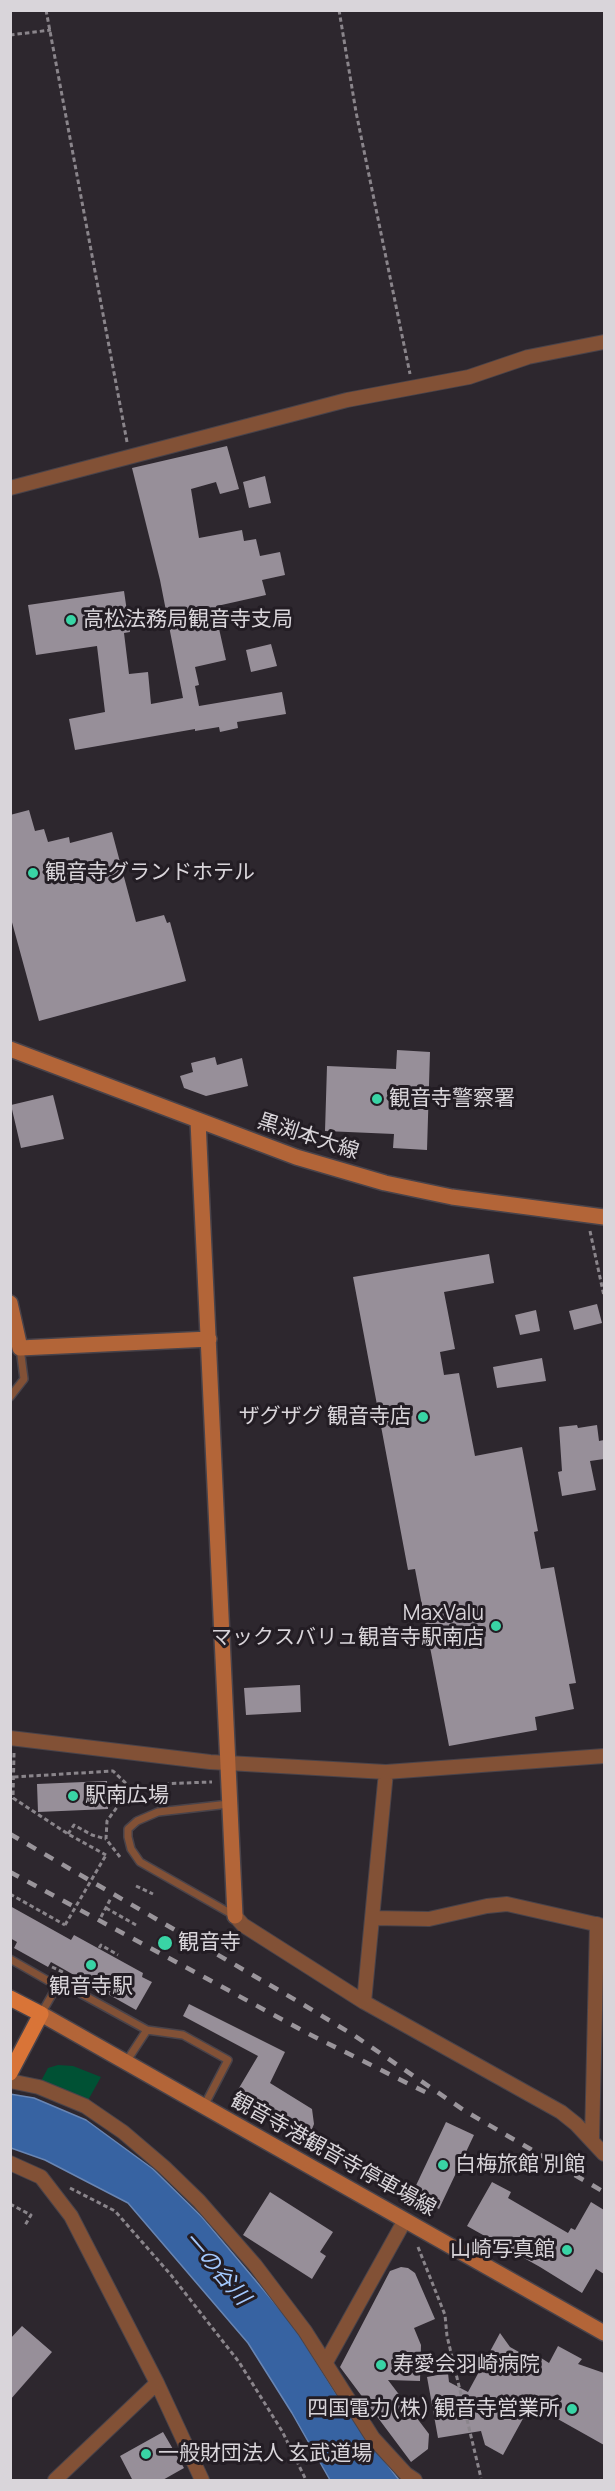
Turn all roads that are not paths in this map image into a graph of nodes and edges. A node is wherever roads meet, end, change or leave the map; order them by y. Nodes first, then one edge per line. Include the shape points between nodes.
1 (604, 342) edge
2 (10, 488) edge
3 (10, 1049) edge
4 (198, 1121) junction
5 (604, 1217) edge
6 (10, 1303) edge
7 (209, 1339) junction
8 (20, 1348) junction
9 (10, 1397) edge
10 (12, 1738) edge
11 (604, 1756) edge
12 (228, 1763) junction
13 (386, 1772) junction
14 (230, 1804) junction
15 (235, 1916) junction
16 (373, 1918) junction
17 (601, 1925) edge
18 (10, 1959) edge
19 (59, 1987) junction
20 (10, 1998) edge
21 (364, 2002) junction
22 (41, 2014) junction
23 (147, 2030) junction
24 (126, 2062) junction
25 (10, 2073) edge
26 (10, 2081) edge
27 (204, 2106) junction
28 (592, 2140) junction
29 (604, 2154) edge
30 (10, 2163) edge
31 (405, 2220) junction
32 (604, 2333) edge
33 (326, 2362) junction
34 (157, 2383) junction
35 (55, 2481) edge
36 (202, 2481) edge
37 (415, 2481) edge

1 - 2 street via 528,357 469,377 347,400
3 - 4 main road, 黒渕本大線
4 - 5 main road, 黒渕本大線 via 296,1157 384,1183 452,1197
4 - 7 main road
6 - 8 main road
7 - 8 main road
7 - 12 main road
8 - 9 lane via 24,1379
10 - 12 street
11 - 13 street
12 - 13 street
12 - 14 main road
13 - 16 street
14 - 15 main road
14 - 15 lane via 158,1812 137,1821 128,1829 128,1837 140,1862
15 - 21 street via 243,1925
16 - 17 street via 429,1919 507,1904
16 - 21 street
17 - 28 street
18 - 19 lane
19 - 22 lane
19 - 23 lane via 68,1986
20 - 22 main road
21 - 28 street via 561,2112
22 - 24 main road, 観音寺港観音寺停車場線
22 - 25 main road
23 - 24 lane
23 - 27 lane via 183,2035 228,2060
24 - 27 main road, 観音寺港観音寺停車場線
26 - 33 street via 39,2087 85,2106 164,2167 255,2265
27 - 31 main road, 観音寺港観音寺停車場線
28 - 29 street
30 - 34 street via 41,2176 71,2216
31 - 32 main road, 観音寺港観音寺停車場線
31 - 33 street
33 - 37 street via 373,2438
34 - 35 street
34 - 36 street

